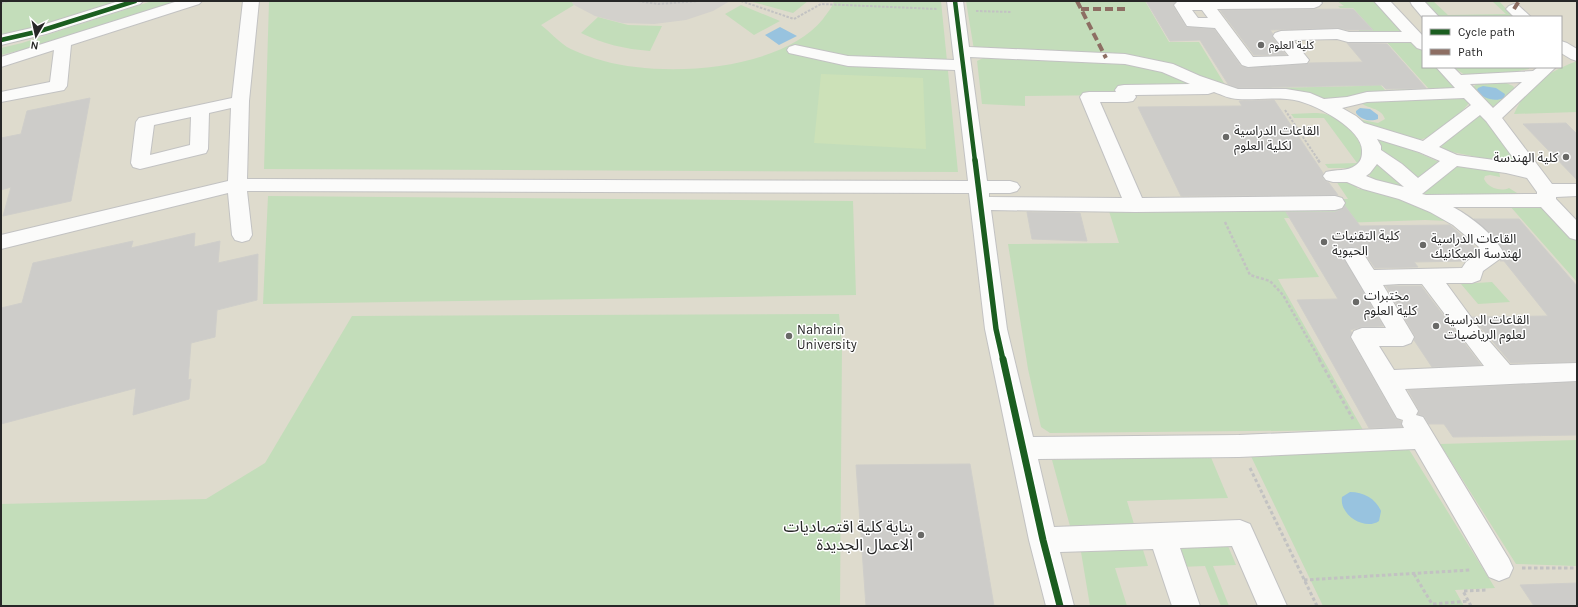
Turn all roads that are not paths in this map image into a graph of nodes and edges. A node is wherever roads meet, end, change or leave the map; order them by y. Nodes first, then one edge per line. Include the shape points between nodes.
1 (134, 1) edge
2 (194, 1) edge
3 (250, 1) edge
4 (1382, 1) edge
5 (1417, 2) edge
6 (1314, 3) dead end
7 (956, 5) edge
8 (1206, 5) junction
9 (1430, 16) edge
10 (1514, 16) edge
11 (1522, 16) edge
12 (1422, 21) edge
13 (1402, 22) junction
14 (1220, 23) junction
15 (1, 40) edge
16 (63, 43) junction
17 (1421, 43) edge
18 (1562, 47) edge
19 (795, 50) dead end
20 (1577, 56) edge
21 (963, 59) junction
22 (1577, 60) edge
23 (1, 62) edge
24 (1562, 64) edge
25 (1445, 68) edge
26 (1543, 71) edge
27 (1456, 80) junction
28 (1219, 89) junction
29 (1468, 93) junction
30 (1, 97) edge
31 (240, 101) junction
32 (1319, 105) junction
33 (1286, 107) road end
34 (200, 110) dead end
35 (1486, 112) junction
36 (1358, 127) junction
37 (1426, 148) junction
38 (1372, 152) junction
39 (1453, 160) junction
40 (1534, 173) junction
41 (237, 185) junction
42 (1010, 187) dead end
43 (1577, 190) edge
44 (980, 194) junction
45 (1416, 194) junction
46 (1547, 195) junction
47 (1335, 203) dead end
48 (1135, 204) junction
49 (1577, 232) edge
50 (242, 235) dead end
51 (1, 242) edge
52 (1352, 254) dead end
53 (1428, 276) junction
54 (1368, 278) junction
55 (1577, 372) edge
56 (1504, 376) junction
57 (1388, 380) junction
58 (1412, 422) junction
59 (1022, 448) junction
60 (1162, 536) junction
61 (1043, 540) junction
62 (1499, 568) road end
63 (1060, 606) edge
64 (1186, 606) edge
65 (1273, 606) edge

1 - 15 street via 40,31
2 - 16 street
3 - 31 street
4 - 13 street
5 - 9 street
6 - 8 street
7 - 21 street
8 - 14 street
8 - 14 street via 1182,5 1193,23
10 - 11 street via 1514,9
12 - 13 street
13 - 17 street
14 - 17 street via 1248,62 1301,60 1281,36 1338,34 1348,38
16 - 23 street
16 - 30 street via 58,86
18 - 20 street
19 - 21 street via 848,61
21 - 28 street via 1125,59 1167,68
21 - 44 street
22 - 24 street
25 - 27 street
26 - 27 street
26 - 35 street via 1506,107
27 - 29 street
28 - 32 street via 1236,94 1295,95
28 - 48 street via 1124,90 1127,97 1089,97
29 - 32 street via 1367,97
29 - 35 street
31 - 34 street
31 - 41 street
32 - 33 street via 1311,108
32 - 36 street via 1341,115
35 - 37 street
35 - 40 street
36 - 37 street
36 - 38 street via 1369,140
37 - 39 street
38 - 45 street via 1395,168
38 - 45 street via 1371,159 1363,169 1336,174 1370,185
39 - 40 street
39 - 45 street
40 - 46 street
41 - 44 street
41 - 50 street
41 - 51 street
42 - 44 street
43 - 46 street
44 - 48 street
44 - 59 street via 996,329
45 - 46 street
45 - 53 street via 1460,220 1494,253 1473,267 1472,275
46 - 49 street
47 - 48 street
52 - 54 street
53 - 54 street
53 - 56 street
54 - 57 street via 1403,337 1362,337
55 - 56 street
56 - 57 street
57 - 58 street
58 - 59 street via 1366,440 1239,446
58 - 62 street
59 - 61 street
60 - 61 street
60 - 64 street
60 - 65 street via 1240,533
61 - 63 street

